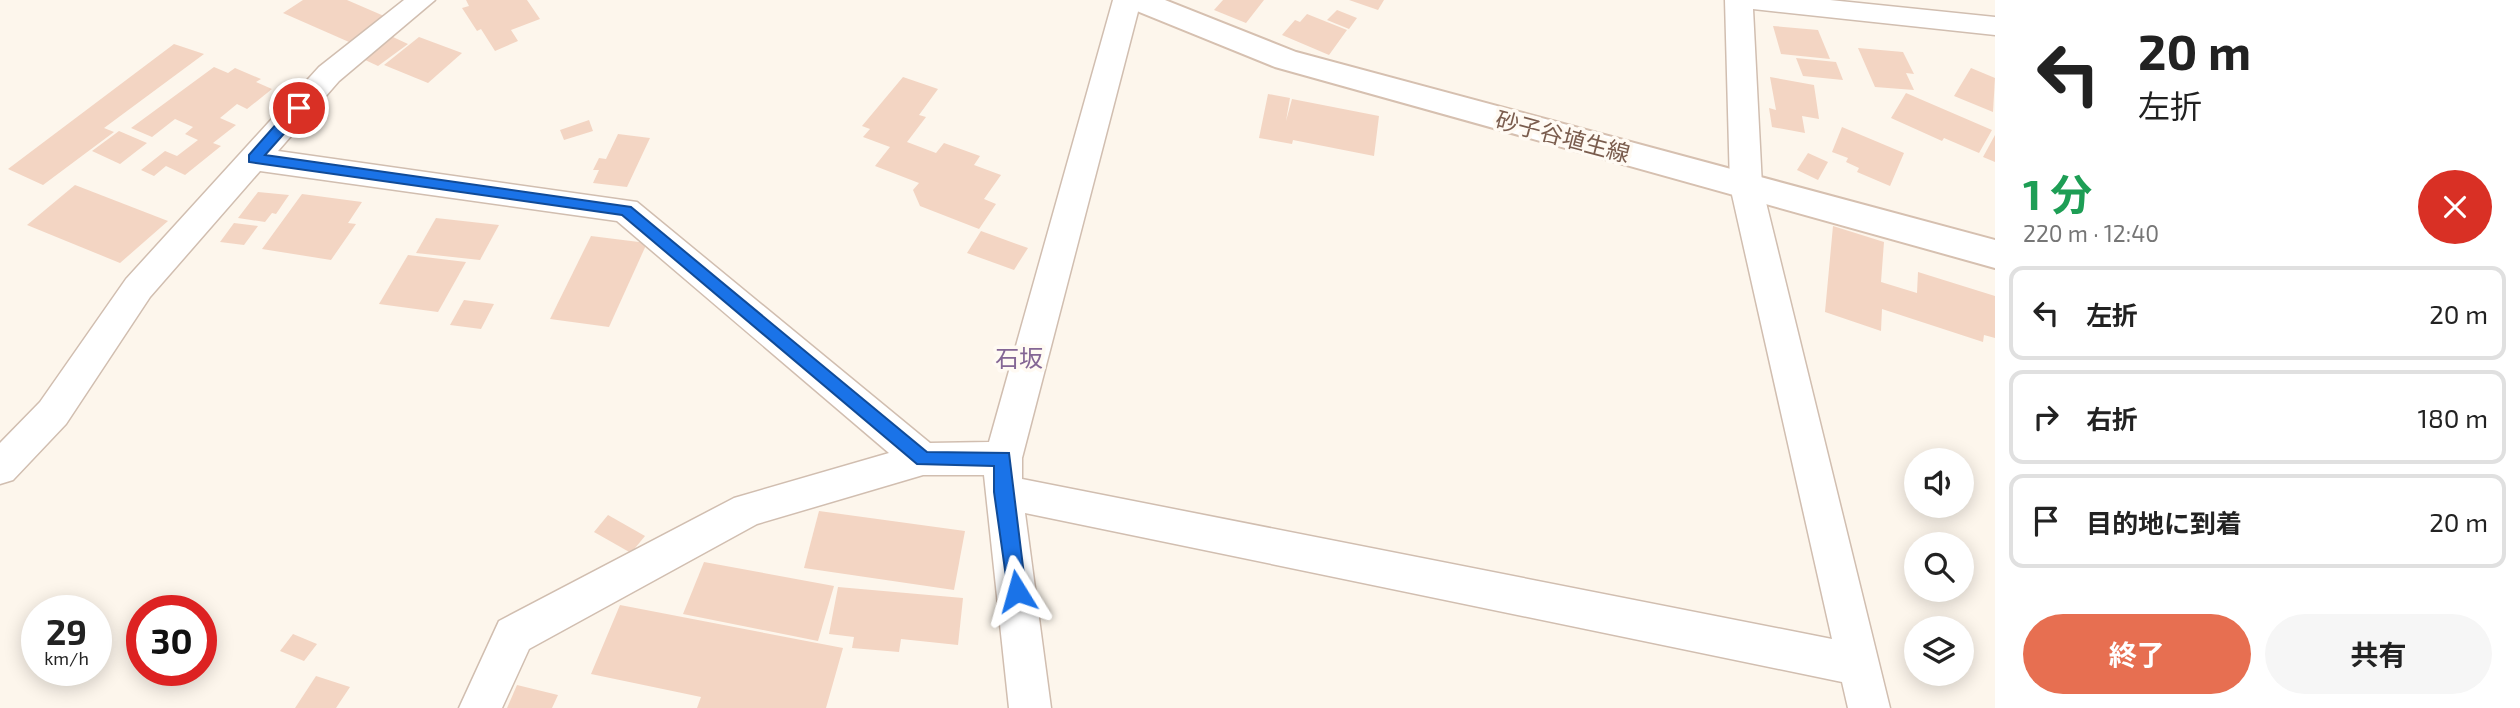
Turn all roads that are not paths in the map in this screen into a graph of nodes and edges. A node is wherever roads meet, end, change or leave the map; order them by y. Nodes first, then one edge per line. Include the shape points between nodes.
1 (421, 0) edge
2 (1127, 0) edge
3 (1138, 0) edge
4 (1739, 0) edge
5 (1746, 0) edge
6 (1995, 26) edge
7 (254, 159) junction
8 (1746, 186) junction
9 (1995, 254) edge
10 (923, 459) junction
11 (0, 468) edge
12 (1003, 475) junction
13 (1860, 665) junction
14 (480, 708) edge
15 (1030, 708) edge
16 (1869, 708) edge

1 - 7 street via 329,74
2 - 12 street
3 - 8 main road, 砂子谷埴生線 via 1286,60
4 - 8 street
5 - 6 street
7 - 10 street via 626,210
7 - 11 street via 138,288 52,412
8 - 9 main road, 砂子谷埴生線
8 - 13 street
10 - 12 street
10 - 14 street via 748,510 513,635
12 - 13 street
12 - 15 street
13 - 16 street

